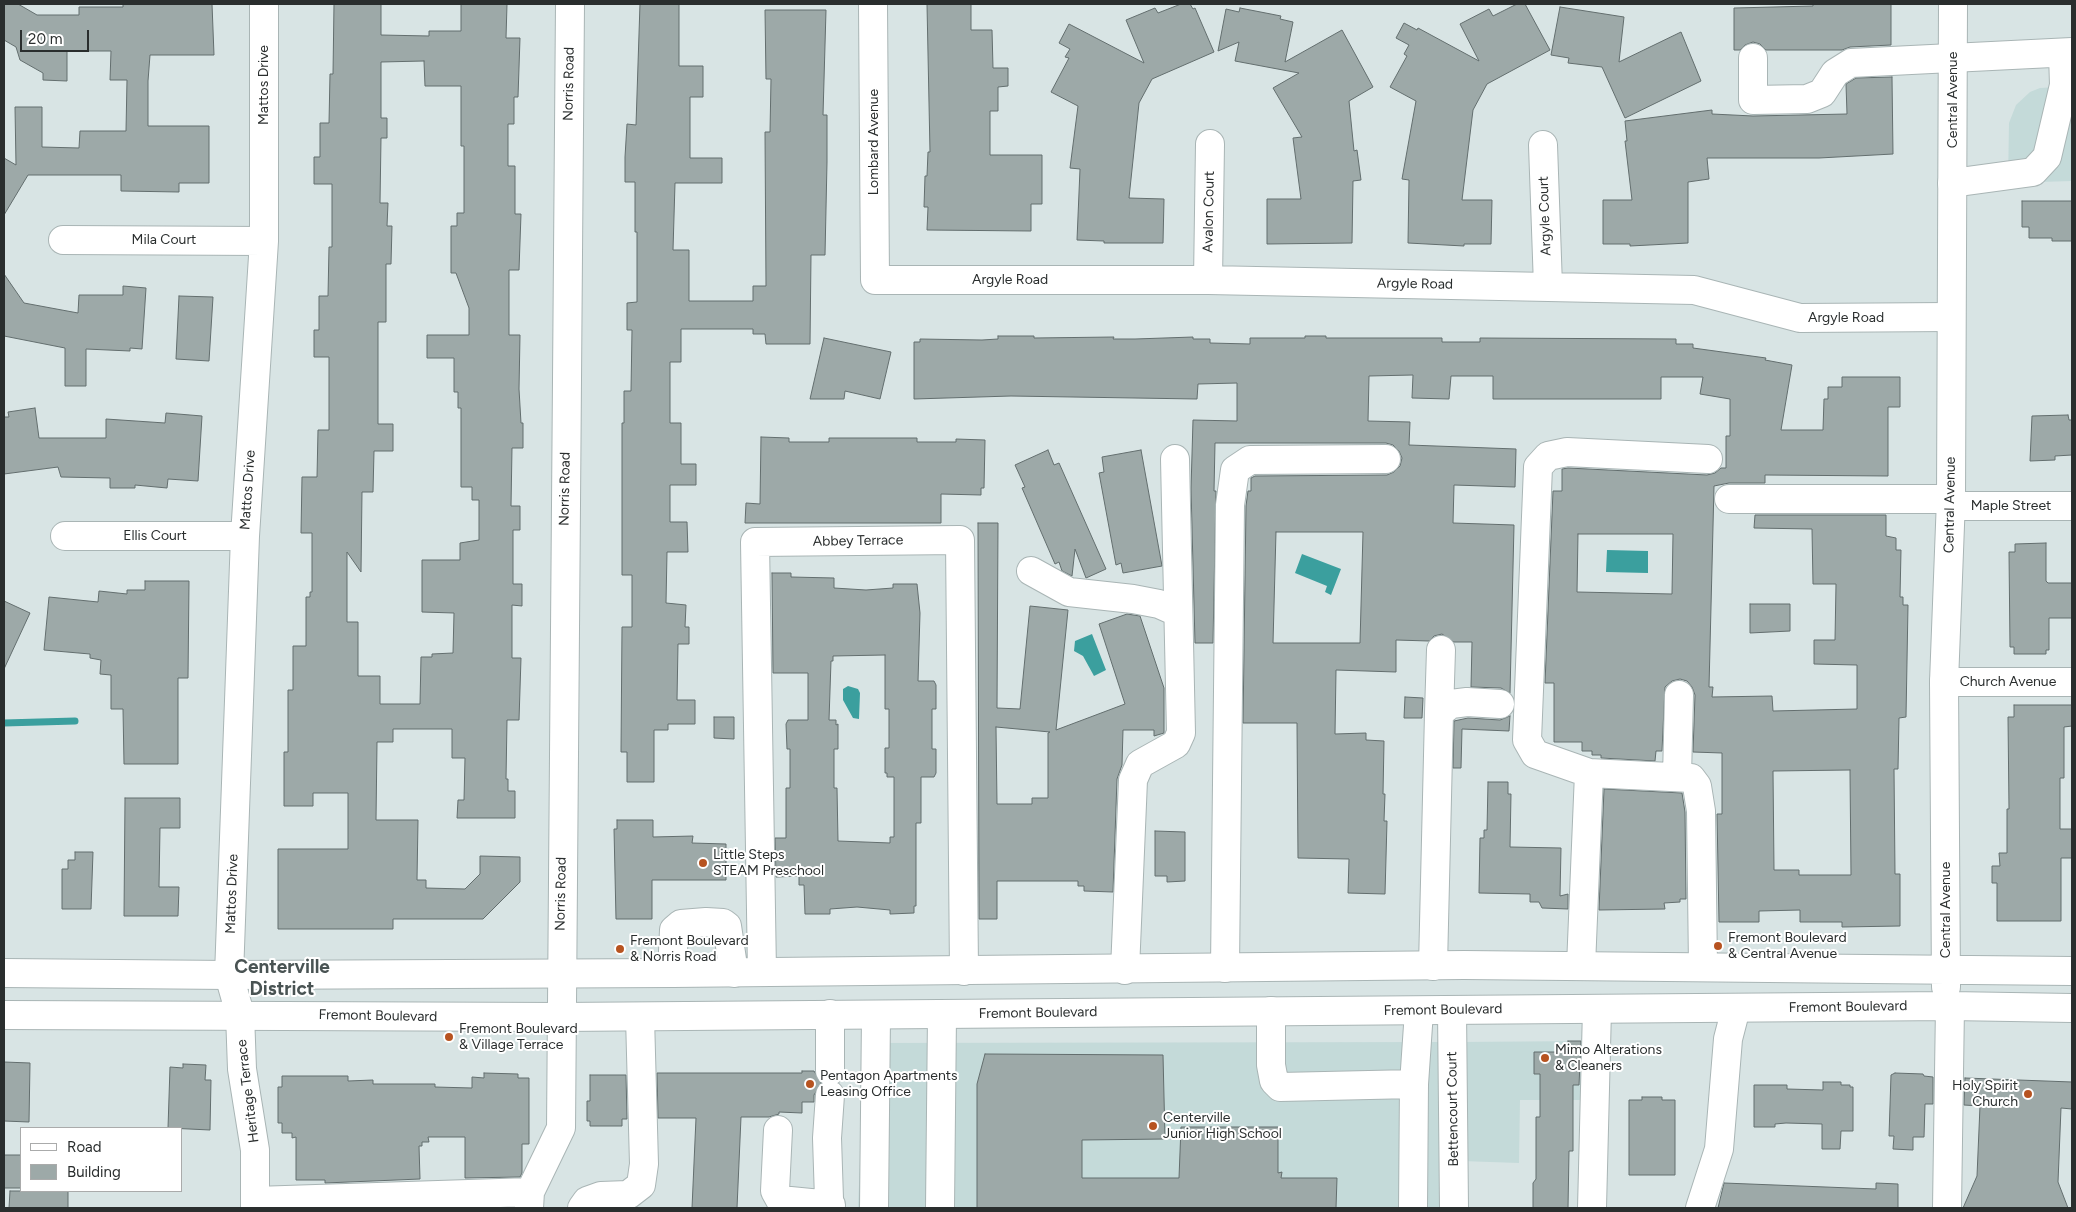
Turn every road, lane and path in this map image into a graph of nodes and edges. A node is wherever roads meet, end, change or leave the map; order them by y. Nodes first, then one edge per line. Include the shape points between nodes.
1 (264, 4) edge
2 (570, 4) edge
3 (873, 4) edge
4 (1953, 4) edge
5 (2068, 52) edge
6 (1753, 58) dead end
7 (1953, 58) junction
8 (1210, 144) dead end
9 (1543, 145) dead end
10 (1952, 183) junction
11 (63, 240) dead end
12 (264, 241) junction
13 (875, 280) joint
14 (1208, 280) junction
15 (1548, 286) junction
16 (1950, 317) junction
17 (1175, 459) dead end
18 (1386, 459) dead end
19 (1708, 459) dead end
20 (1729, 499) dead end
21 (1950, 502) junction
22 (2072, 506) edge
23 (65, 536) dead end
24 (245, 536) junction
25 (1031, 571) dead end
26 (1177, 612) junction
27 (1441, 650) dead end
28 (1944, 682) junction
29 (2072, 682) edge
30 (1679, 695) dead end
31 (1500, 704) dead end
32 (1439, 713) junction
33 (1589, 773) junction
34 (1677, 777) junction
35 (1433, 966) junction
36 (1581, 966) junction
37 (1703, 967) junction
38 (1225, 968) junction
39 (1946, 969) junction
40 (1125, 970) junction
41 (964, 971) junction
42 (2072, 971) edge
43 (762, 972) junction
44 (4, 973) edge
45 (672, 973) junction
46 (734, 973) junction
47 (560, 974) junction
48 (229, 975) junction
49 (1948, 1006) junction
50 (1736, 1008) junction
51 (2072, 1008) edge
52 (1597, 1009) junction
53 (1452, 1010) junction
54 (1419, 1011) junction
55 (1272, 1012) junction
56 (240, 1014) junction
57 (830, 1014) junction
58 (942, 1014) junction
59 (4, 1015) edge
60 (876, 1016) junction
61 (560, 1017) junction
62 (640, 1017) junction
63 (1414, 1084) junction
64 (778, 1130) dead end
65 (529, 1200) edge
66 (255, 1205) edge
67 (831, 1207) edge
68 (582, 1208) edge
69 (874, 1208) edge
70 (940, 1208) edge
71 (1413, 1208) edge
72 (1454, 1208) edge
73 (1592, 1208) edge
74 (1700, 1208) edge
75 (1946, 1208) edge

1 - 12 street, Mattos Drive
2 - 47 street, Norris Road
3 - 13 street, Lombard Avenue
4 - 7 street, Central Avenue
5 - 7 street
5 - 10 street via 2047,158 2033,172
6 - 7 street via 1752,100 1808,99 1822,93 1835,73 1851,63
7 - 10 street, Central Avenue
8 - 14 street, Avalon Court
9 - 15 street, Argyle Court
10 - 16 street, Central Avenue
11 - 12 street, Mila Court
12 - 24 street, Mattos Drive
13 - 14 street, Argyle Road
14 - 15 street, Argyle Road
15 - 16 street, Argyle Road via 1694,290 1800,318
16 - 21 street, Central Avenue
17 - 26 street
18 - 38 street via 1250,460 1235,470 1230,505
19 - 33 street via 1568,452 1548,456 1538,467 1527,740 1535,754
20 - 21 street, Maple Street
21 - 22 street, Maple Street
21 - 28 street, Central Avenue
23 - 24 street, Ellis Court
24 - 48 street, Mattos Drive
25 - 26 street via 1068,592 1133,599 1159,604
26 - 40 street via 1181,733 1176,744 1140,764 1133,780
27 - 32 street
28 - 29 street, Church Avenue
28 - 39 street, Central Avenue
30 - 34 street
31 - 32 street via 1450,704
32 - 35 street
33 - 34 street
33 - 36 street
34 - 37 street via 1691,778 1697,786 1701,811
35 - 36 street
35 - 38 street
36 - 37 street
37 - 39 street
38 - 40 street
39 - 42 street
39 - 49 street, Central Avenue
40 - 41 street
41 - 43 street
41 - 43 street, Abbey Terrace via 960,540 754,542
43 - 46 street
44 - 48 street
45 - 46 street
45 - 46 street via 674,930 681,924 706,922 727,926
45 - 47 street
47 - 48 street
47 - 61 street, Norris Road
48 - 56 street, Heritage Terrace
49 - 50 street, Fremont Boulevard
49 - 51 street, Fremont Boulevard
49 - 75 street, Central Avenue
50 - 52 street, Fremont Boulevard
50 - 74 street via 1728,1039 1719,1149
52 - 53 street, Fremont Boulevard
52 - 73 street
53 - 54 street, Fremont Boulevard
53 - 72 street, Bettencourt Court
54 - 55 street, Fremont Boulevard
54 - 63 street
55 - 58 street, Fremont Boulevard
55 - 63 street via 1271,1066 1274,1081 1280,1087
56 - 59 street, Fremont Boulevard
56 - 61 street, Fremont Boulevard
56 - 66 street, Heritage Terrace via 242,1069 255,1150
57 - 60 street, Fremont Boulevard
57 - 62 street, Fremont Boulevard
57 - 67 street via 827,1138
58 - 60 street, Fremont Boulevard
58 - 70 street
60 - 69 street
61 - 62 street, Fremont Boulevard
61 - 65 street, Norris Road via 561,1128
62 - 68 street via 644,1164 641,1185 628,1195 601,1196 587,1201
63 - 71 street
64 - 67 street via 775,1191 780,1200
65 - 66 street

